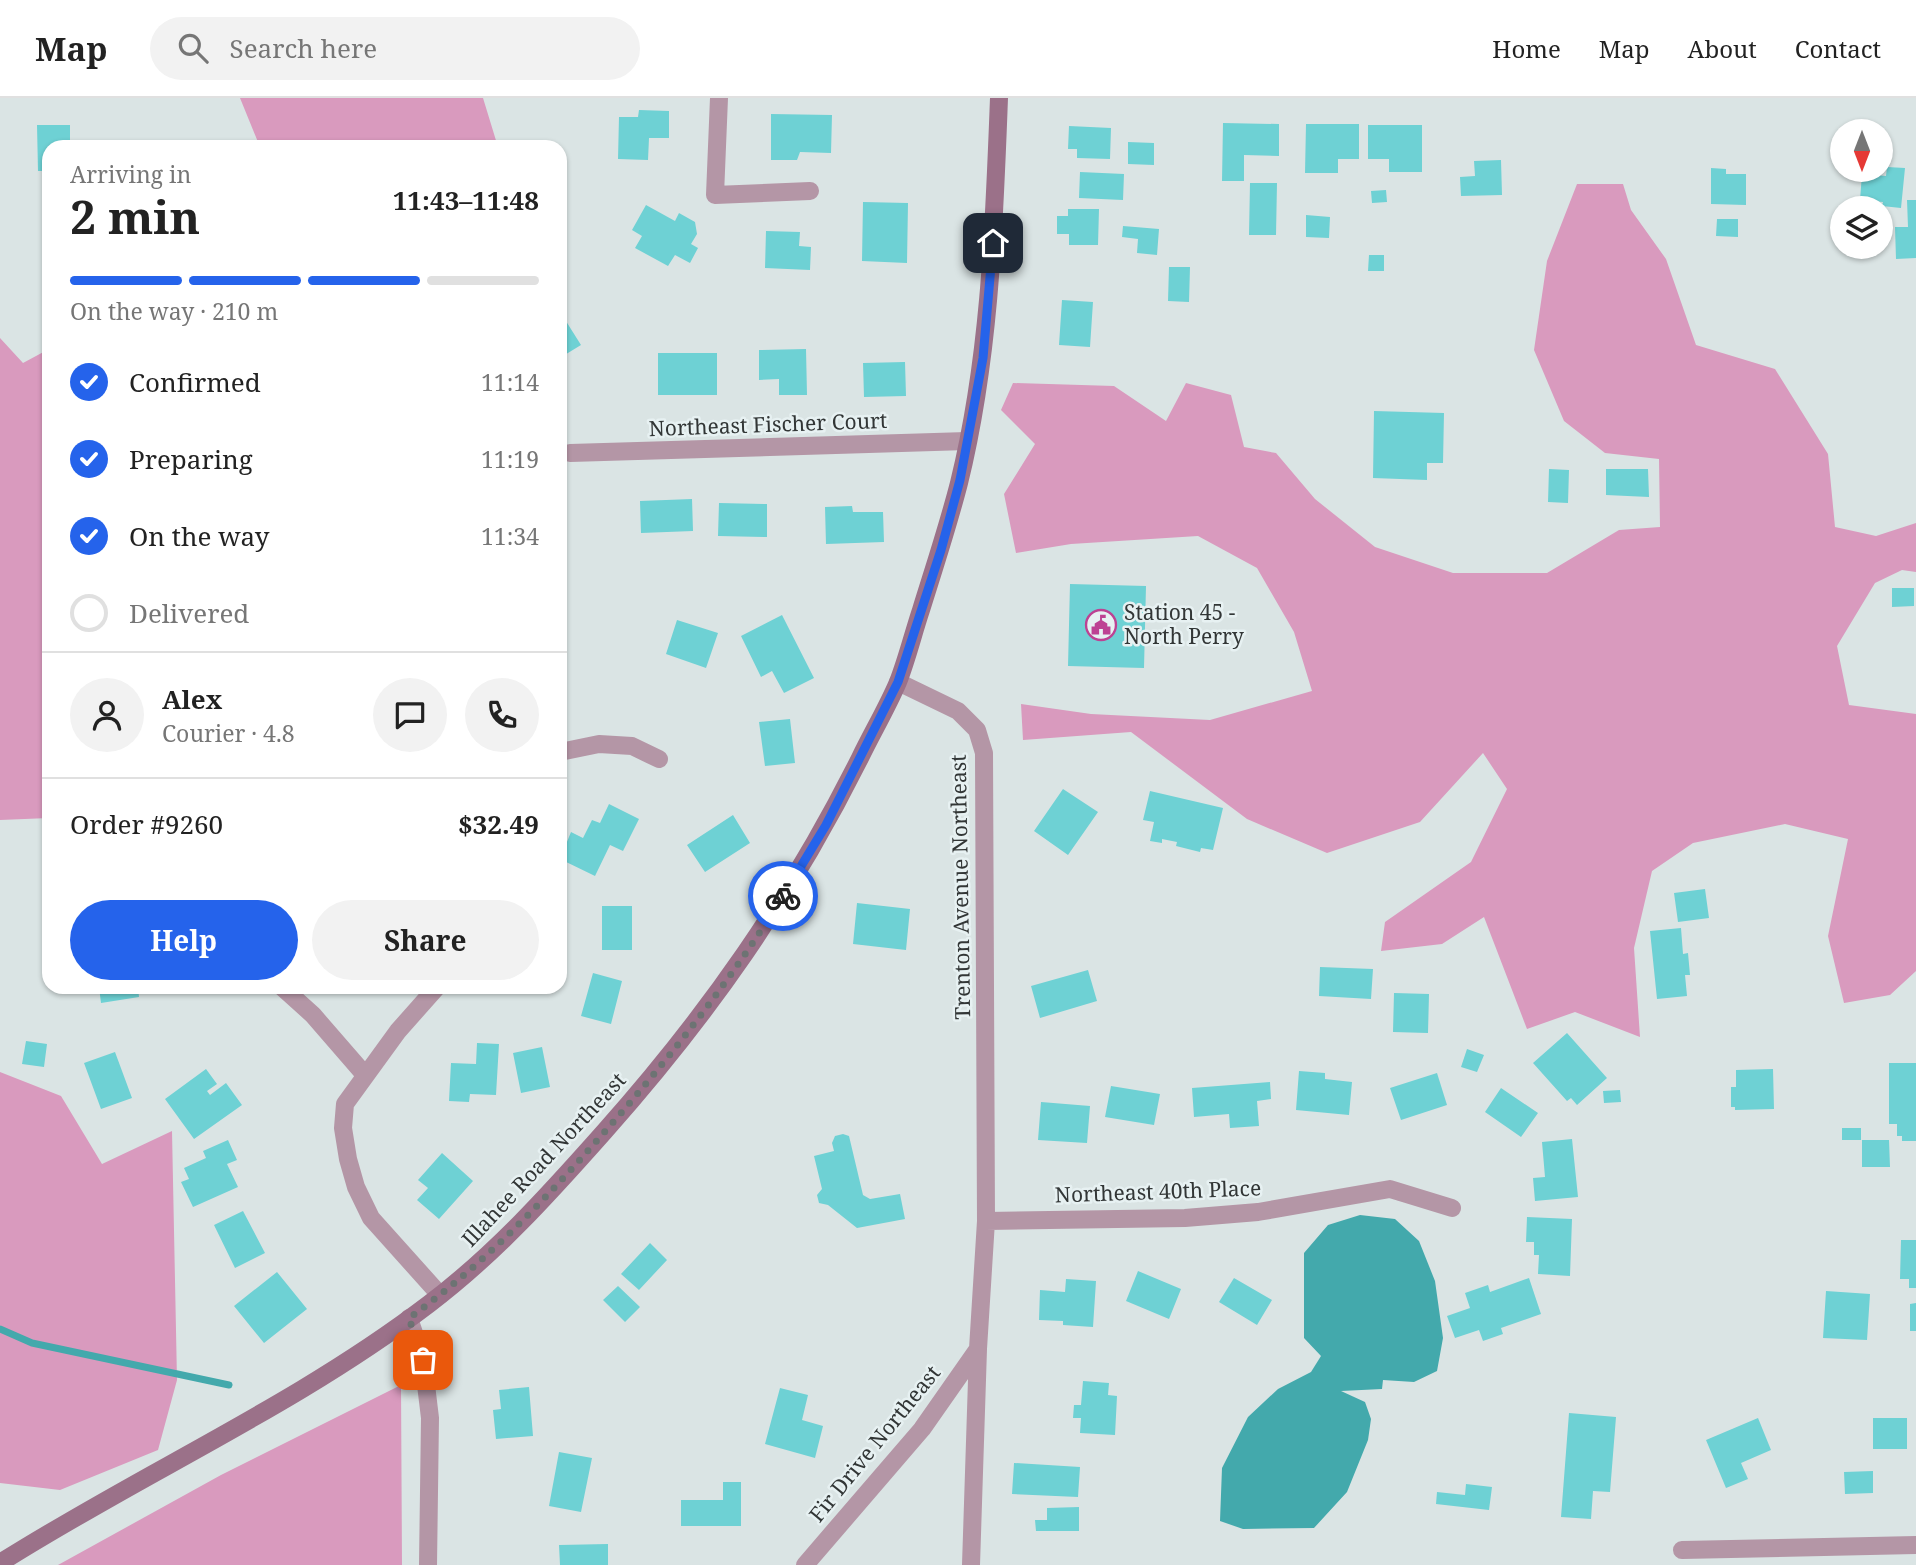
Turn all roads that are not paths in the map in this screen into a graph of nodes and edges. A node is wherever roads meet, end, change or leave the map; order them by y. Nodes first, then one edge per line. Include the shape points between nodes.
1 (719, 98) edge
2 (999, 98) edge
3 (810, 191) dead end
4 (967, 441) junction
5 (570, 453) dead end
6 (898, 682) junction
7 (567, 751) edge
8 (659, 759) dead end
9 (290, 994) edge
10 (431, 994) edge
11 (365, 1075) junction
12 (1452, 1208) dead end
13 (986, 1220) junction
14 (440, 1295) junction
15 (409, 1318) junction
16 (978, 1349) junction
17 (1916, 1545) edge
18 (1682, 1550) dead end
19 (0, 1563) edge
20 (428, 1565) edge
21 (806, 1565) edge
22 (971, 1565) edge

1 - 3 street via 715,195
2 - 4 main road via 987,327
4 - 5 street, Northeast Fischer Court
4 - 6 main road via 946,534
6 - 13 street, Trenton Avenue Northeast via 958,711 977,730 984,754
6 - 14 main road, Illahee Road Northeast via 826,825 750,950 715,997 648,1083 550,1193
7 - 8 street via 598,744 632,746
9 - 11 street
10 - 11 street
11 - 14 street via 345,1104 343,1128 356,1187 371,1218
12 - 13 street, Northeast 40th Place via 1390,1189 1258,1212 1185,1218
13 - 16 street, Trenton Avenue Northeast
14 - 15 main road, Illahee Road Northeast
15 - 19 main road, Illahee Road Northeast via 299,1393
15 - 20 street via 423,1360 430,1418
16 - 21 street, Fir Drive Northeast via 922,1429
16 - 22 street, Trenton Avenue Northeast
17 - 18 street

